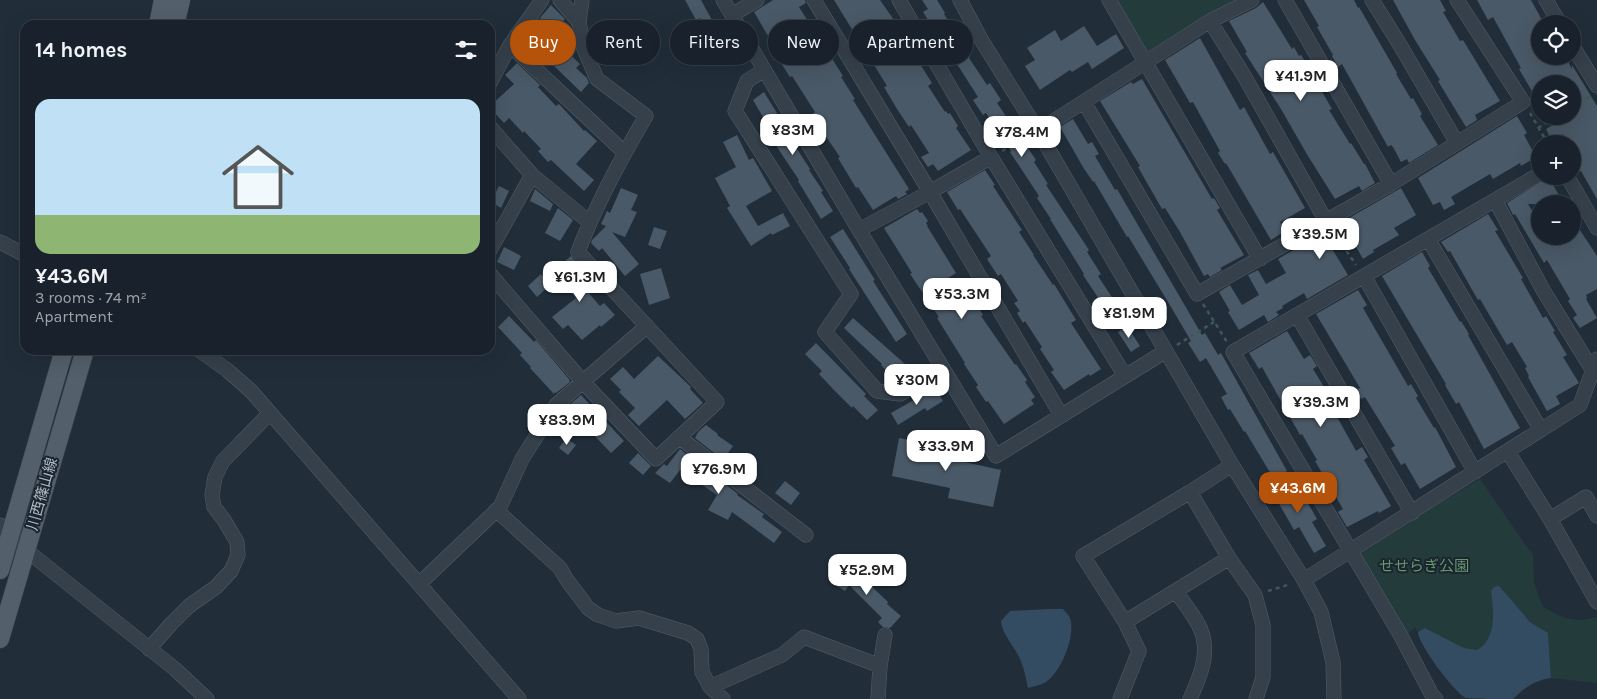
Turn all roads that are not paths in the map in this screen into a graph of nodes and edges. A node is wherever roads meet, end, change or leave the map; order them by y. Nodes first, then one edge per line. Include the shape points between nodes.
1 (163, 0) edge
2 (181, 0) edge
3 (542, 0) edge
4 (560, 0) edge
5 (582, 0) edge
6 (723, 0) edge
7 (757, 0) edge
8 (814, 0) edge
9 (899, 0) edge
10 (960, 0) edge
11 (1109, 0) edge
12 (1252, 0) edge
13 (1285, 0) edge
14 (1372, 0) edge
15 (1457, 0) edge
16 (1546, 0) edge
17 (732, 15) junction
18 (1555, 15) edge
19 (159, 20) edge
20 (176, 20) edge
21 (528, 20) edge
22 (1210, 21) junction
23 (579, 22) junction
24 (510, 45) edge
25 (1581, 60) edge
26 (1146, 62) junction
27 (531, 65) edge
28 (764, 70) junction
29 (495, 74) edge
30 (1597, 86) edge
31 (1084, 102) junction
32 (1038, 131) junction
33 (495, 133) edge
34 (1457, 143) junction
35 (625, 153) junction
36 (991, 157) junction
37 (532, 175) junction
38 (1531, 179) edge
39 (1390, 184) junction
40 (1572, 185) edge
41 (930, 192) junction
42 (1495, 200) junction
43 (1326, 221) junction
44 (589, 222) junction
45 (1597, 228) edge
46 (859, 230) junction
47 (1428, 239) junction
48 (495, 241) edge
49 (0, 242) edge
50 (20, 252) edge
51 (1260, 259) junction
52 (1364, 276) junction
53 (495, 280) edge
54 (1296, 316) junction
55 (647, 326) junction
56 (1166, 351) junction
57 (62, 355) edge
58 (84, 355) edge
59 (207, 355) edge
60 (1595, 365) edge
61 (943, 369) junction
62 (1125, 376) junction
63 (583, 382) junction
64 (270, 413) junction
65 (1061, 415) junction
66 (1541, 430) junction
67 (679, 437) junction
68 (1508, 452) junction
69 (1232, 465) junction
70 (1476, 472) junction
71 (1190, 492) junction
72 (496, 510) junction
73 (1412, 513) junction
74 (1597, 516) edge
75 (1550, 519) junction
76 (5, 530) edge
77 (806, 535) dead end
78 (26, 550) junction
79 (1351, 552) junction
80 (1230, 558) junction
81 (0, 570) edge
82 (1304, 580) junction
83 (419, 584) junction
84 (1176, 592) junction
85 (1597, 602) edge
86 (1125, 622) junction
87 (885, 635) dead end
88 (1, 637) edge
89 (150, 649) junction
90 (880, 666) junction
91 (710, 687) junction
92 (207, 699) edge
93 (519, 699) edge
94 (722, 699) edge
95 (878, 699) edge
96 (1120, 699) edge
97 (1190, 699) edge
98 (1256, 699) edge
99 (1334, 699) edge
100 (1436, 699) edge

1 - 19 main road
2 - 20 main road
3 - 21 street
4 - 23 street
5 - 23 street
6 - 17 street
7 - 17 street
8 - 41 street
9 - 36 street
10 - 32 street
11 - 26 street
12 - 22 street
13 - 39 street
14 - 34 street
15 - 34 street via 1523,102
16 - 18 street
17 - 28 street
22 - 26 street
22 - 43 street
23 - 35 street via 584,49 598,79 646,116
24 - 29 street
25 - 30 street
26 - 31 street
26 - 51 street
27 - 35 street
28 - 46 street
28 - 61 street via 748,81 735,111 851,294 825,332 877,391 900,394
31 - 32 street
31 - 51 street via 1197,294
32 - 56 street
33 - 37 street
34 - 39 street
35 - 44 street
36 - 41 street
36 - 62 street
37 - 44 street
37 - 48 street
38 - 42 street
39 - 43 street
40 - 45 street
41 - 46 street
41 - 65 street
42 - 47 street
42 - 60 street via 1543,290
43 - 51 street
44 - 55 street via 578,252
46 - 61 street
47 - 52 street
47 - 66 street
49 - 50 street
52 - 54 street
52 - 70 street
53 - 63 street
54 - 73 street
54 - 79 street via 1233,352
55 - 63 street
55 - 67 street via 717,402
56 - 62 street
56 - 69 street
57 - 76 main road, 川西篠山線
58 - 78 main road, 川西篠山線
59 - 64 street via 251,391
60 - 66 street via 1580,406
61 - 65 street via 996,456
62 - 65 street
63 - 67 street via 656,459
63 - 72 street via 556,406 522,459
64 - 83 street
64 - 89 street via 223,461 215,477 214,507 237,542 238,555 231,571 183,612
66 - 68 street
67 - 77 street
68 - 70 street
68 - 75 street
69 - 71 street
69 - 82 street
70 - 73 street
71 - 80 street
71 - 86 street via 1083,556
72 - 83 street
72 - 91 street via 560,568 588,608 598,615 616,620 639,618 688,633 697,639 702,672
73 - 79 street
74 - 75 street via 1586,497
75 - 85 street
76 - 78 street
76 - 81 main road, 川西篠山線
78 - 88 main road, 川西篠山線
78 - 89 street
79 - 82 street
79 - 100 street
80 - 84 street
80 - 98 street via 1255,595 1263,625 1263,677
82 - 99 street via 1320,612 1329,642
83 - 93 street
84 - 86 street
84 - 97 street via 1200,627 1203,639 1203,667
86 - 96 street via 1139,651
87 - 90 street
89 - 92 street
90 - 91 street via 804,637 782,655
90 - 95 street
91 - 94 street

